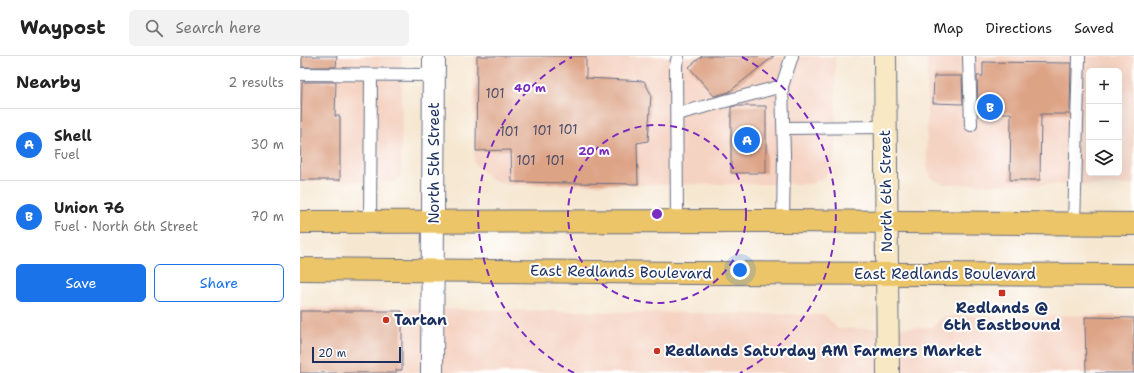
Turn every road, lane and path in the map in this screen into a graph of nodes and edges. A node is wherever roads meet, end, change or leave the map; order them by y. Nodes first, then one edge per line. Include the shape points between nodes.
1 (678, 56) edge
2 (792, 56) edge
3 (885, 56) edge
4 (970, 56) edge
5 (1079, 56) edge
6 (434, 65) edge
7 (300, 74) edge
8 (371, 75) junction
9 (782, 86) junction
10 (677, 114) junction
11 (971, 125) dead end
12 (885, 127) junction
13 (784, 128) junction
14 (370, 221) junction
15 (677, 221) junction
16 (783, 221) junction
17 (300, 222) edge
18 (434, 222) junction
19 (886, 222) junction
20 (1074, 224) junction
21 (1134, 224) edge
22 (300, 269) edge
23 (434, 270) junction
24 (888, 274) junction
25 (1134, 275) edge
26 (432, 373) edge
27 (888, 373) edge

1 - 10 lane
2 - 9 lane
3 - 12 main road, North 6th Street
4 - 11 lane
5 - 20 lane
6 - 8 lane
6 - 18 street, North 5th Street
7 - 8 lane
8 - 14 lane
9 - 10 lane
9 - 13 lane
10 - 15 lane
12 - 13 lane
12 - 19 main road, North 6th Street
13 - 16 lane
14 - 17 main road
14 - 18 main road
15 - 16 main road
15 - 18 main road
16 - 19 main road
18 - 23 street, North 5th Street
19 - 20 main road
19 - 24 main road, North 6th Street
20 - 21 main road
22 - 23 main road, East Redlands Boulevard
23 - 24 main road, East Redlands Boulevard
23 - 26 street, North 5th Street
24 - 25 main road, East Redlands Boulevard
24 - 27 main road, North 6th Street

